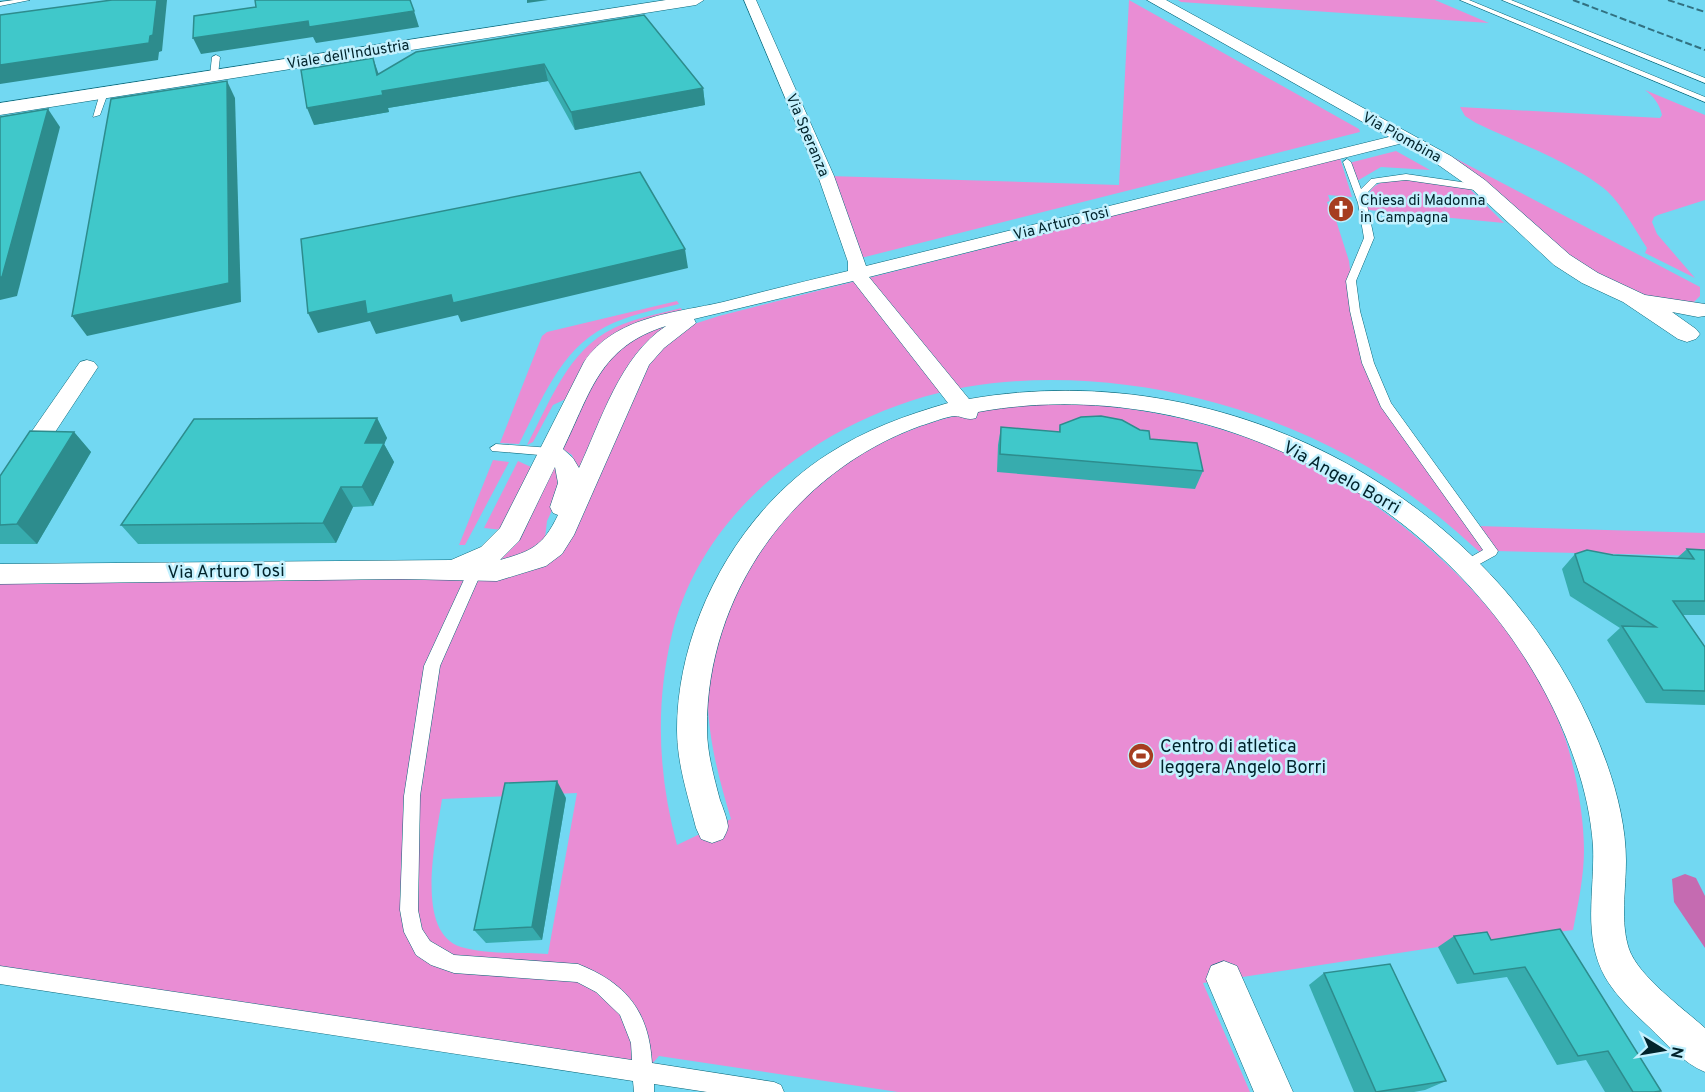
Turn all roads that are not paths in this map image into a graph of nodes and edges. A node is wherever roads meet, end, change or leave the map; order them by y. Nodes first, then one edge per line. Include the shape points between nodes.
1 (27, 0) edge
2 (696, 0) edge
3 (750, 0) edge
4 (1155, 0) edge
5 (1463, 0) edge
6 (1505, 0) edge
7 (0, 4) edge
8 (216, 57) dead end
9 (213, 75) junction
10 (1705, 81) edge
11 (104, 93) junction
12 (1705, 100) edge
13 (0, 109) edge
14 (96, 115) dead end
15 (1405, 138) junction
16 (1347, 162) dead end
17 (1482, 188) junction
18 (1362, 205) junction
19 (857, 274) junction
20 (1632, 297) junction
21 (717, 309) junction
22 (1701, 309) edge
23 (87, 367) dead end
24 (966, 410) junction
25 (496, 448) dead end
26 (551, 452) junction
27 (0, 496) edge
28 (553, 547) junction
29 (1467, 566) junction
30 (464, 570) junction
31 (0, 573) edge
32 (712, 828) dead end
33 (0, 975) edge
34 (1224, 979) dead end
35 (1705, 1053) edge
36 (644, 1082) edge
37 (774, 1092) edge
38 (1274, 1092) edge

1 - 7 lane
2 - 9 street, Viale dell'Industria
3 - 19 street, Via Speranza via 826,176 857,262
4 - 15 street, Via Piombina
5 - 12 lane
6 - 10 lane
8 - 9 lane
9 - 11 street, Viale dell'Industria
11 - 13 street, Viale dell'Industria
11 - 14 lane
15 - 17 street, Via Piombina via 1454,166
15 - 19 street, Via Arturo Tosi
16 - 18 lane
17 - 18 lane via 1391,177 1374,181 1364,191
17 - 20 street, Via Piombina via 1562,260
18 - 29 lane via 1369,238 1351,281 1368,363 1385,404 1491,551
19 - 21 street, Via Arturo Tosi
19 - 24 street
20 - 22 street, Via Piombina
20 - 22 street, Via Piombina via 1694,343 1684,326 1690,314
21 - 26 street, Via Arturo Tosi via 648,326 610,346 590,372
21 - 28 street, Via Arturo Tosi via 669,332 646,353
23 - 27 street
24 - 29 street, Via Angelo Borri via 1042,398 1116,401 1187,411 1251,429 1301,450 1378,493
24 - 32 street, Via Angelo Borri via 920,417 845,452 806,482 773,516 740,562 718,605 702,650 695,692 692,732
25 - 26 lane
26 - 28 street via 566,463 571,480 553,527
26 - 30 street, Via Arturo Tosi via 510,534 490,554
28 - 30 street, Via Arturo Tosi via 537,559 497,572
29 - 35 street, Via Angelo Borri via 1534,647 1585,744 1609,846 1608,923 1615,958 1629,980
30 - 31 street, Via Arturo Tosi
30 - 36 lane via 427,685 412,796 409,910 414,932 423,948 454,964 578,973 603,985 627,1008 641,1042
33 - 36 lane
34 - 38 street
36 - 37 lane

